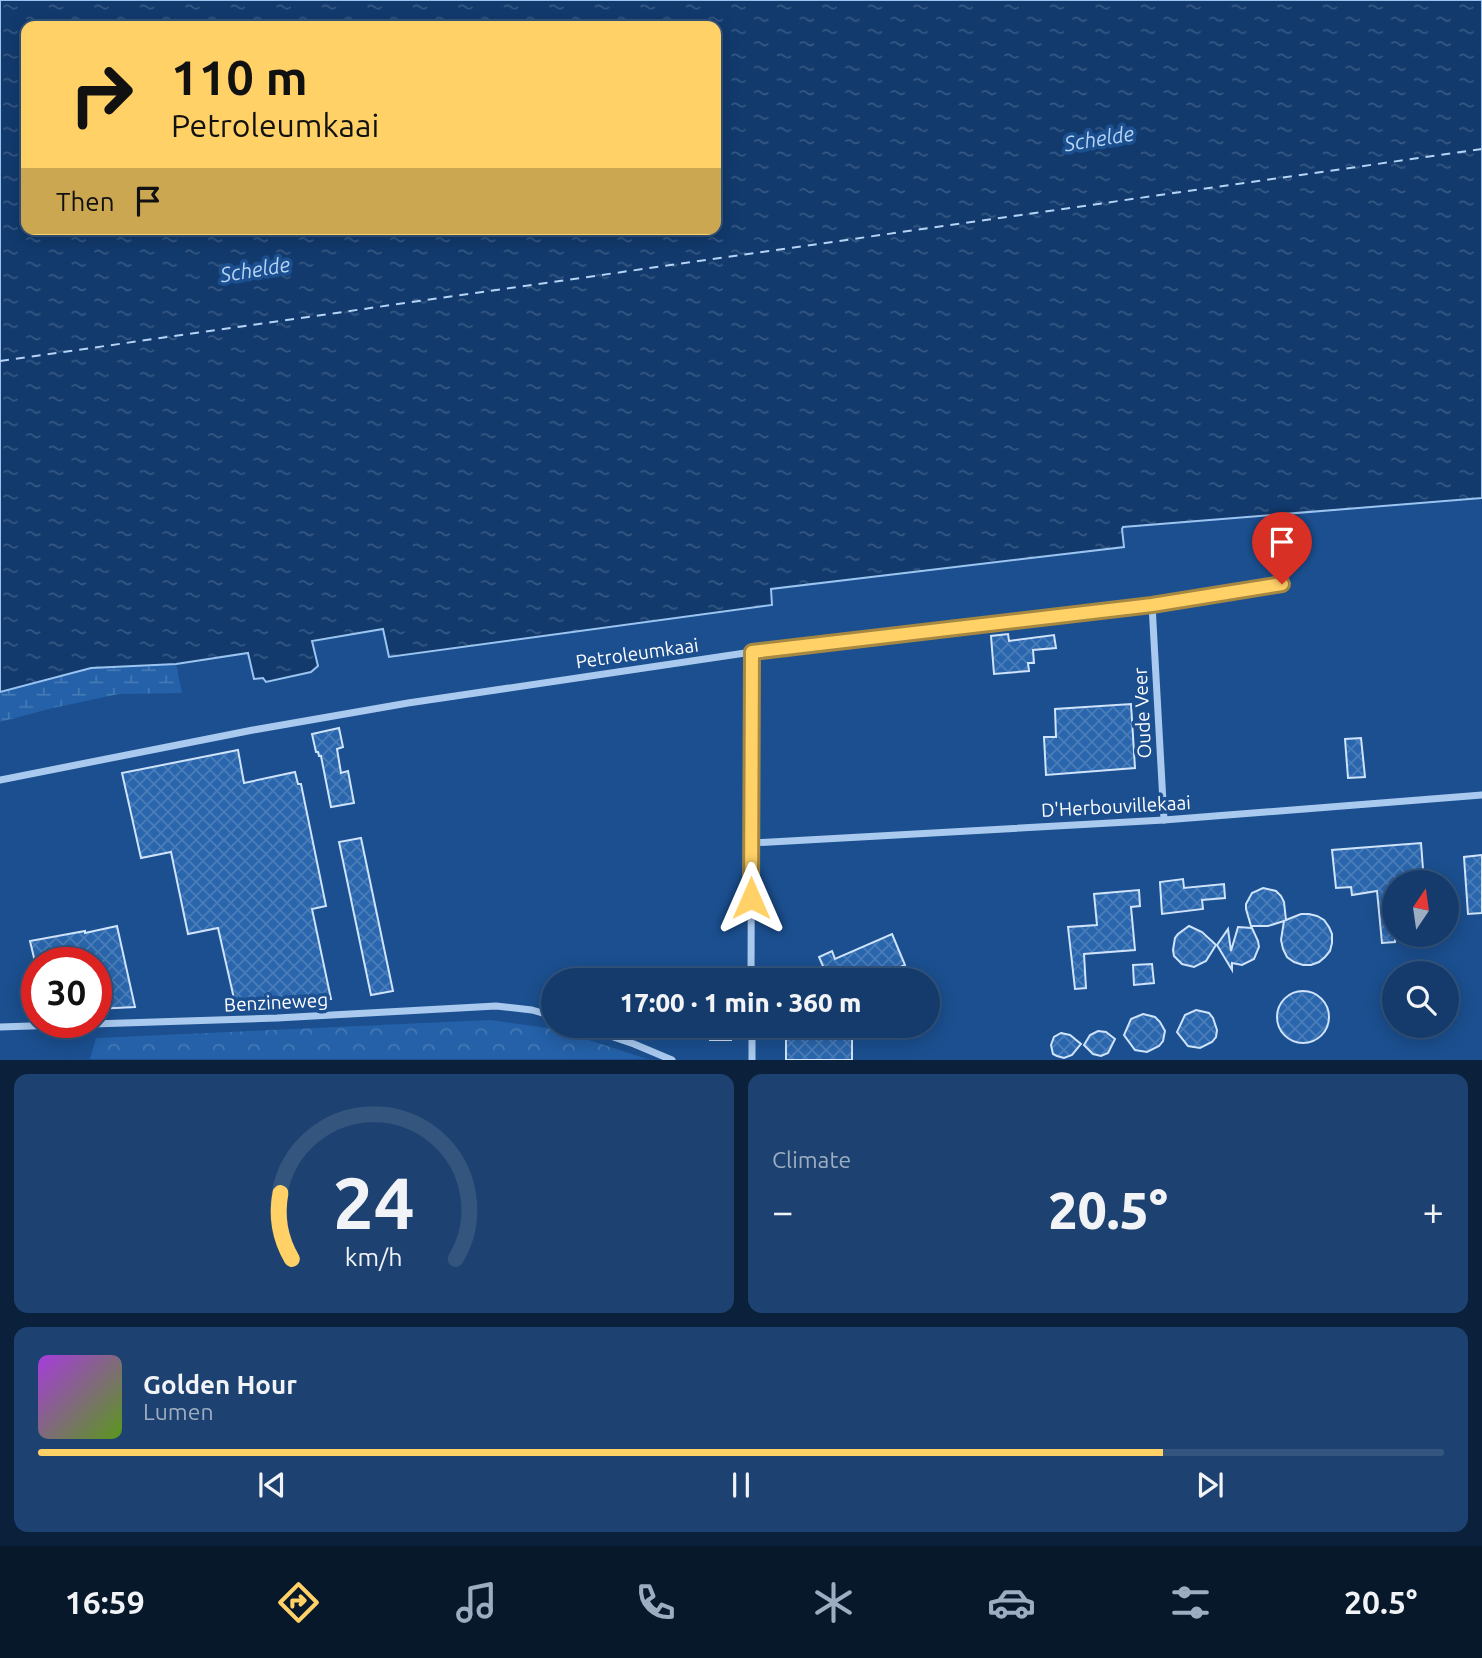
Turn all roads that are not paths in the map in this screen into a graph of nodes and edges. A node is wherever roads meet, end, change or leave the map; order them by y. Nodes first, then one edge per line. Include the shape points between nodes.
1 (1282, 584) dead end
2 (1152, 605) junction
3 (752, 652) junction
4 (0, 780) edge
5 (1482, 795) edge
6 (1164, 820) junction
7 (751, 843) junction
8 (751, 968) edge
9 (541, 1013) edge
10 (0, 1027) edge
11 (616, 1038) edge
12 (752, 1038) edge
13 (672, 1059) edge
14 (752, 1059) edge

1 - 2 street, Petroleumkaai
2 - 3 street, Petroleumkaai
2 - 6 street, Oude Veer
3 - 4 street, Petroleumkaai via 408,703
3 - 7 street
5 - 6 street, D'Herbouvillekaai
6 - 7 street, D'Herbouvillekaai
7 - 8 street
9 - 10 street, Benzineweg via 496,1006
11 - 13 street
12 - 14 street

